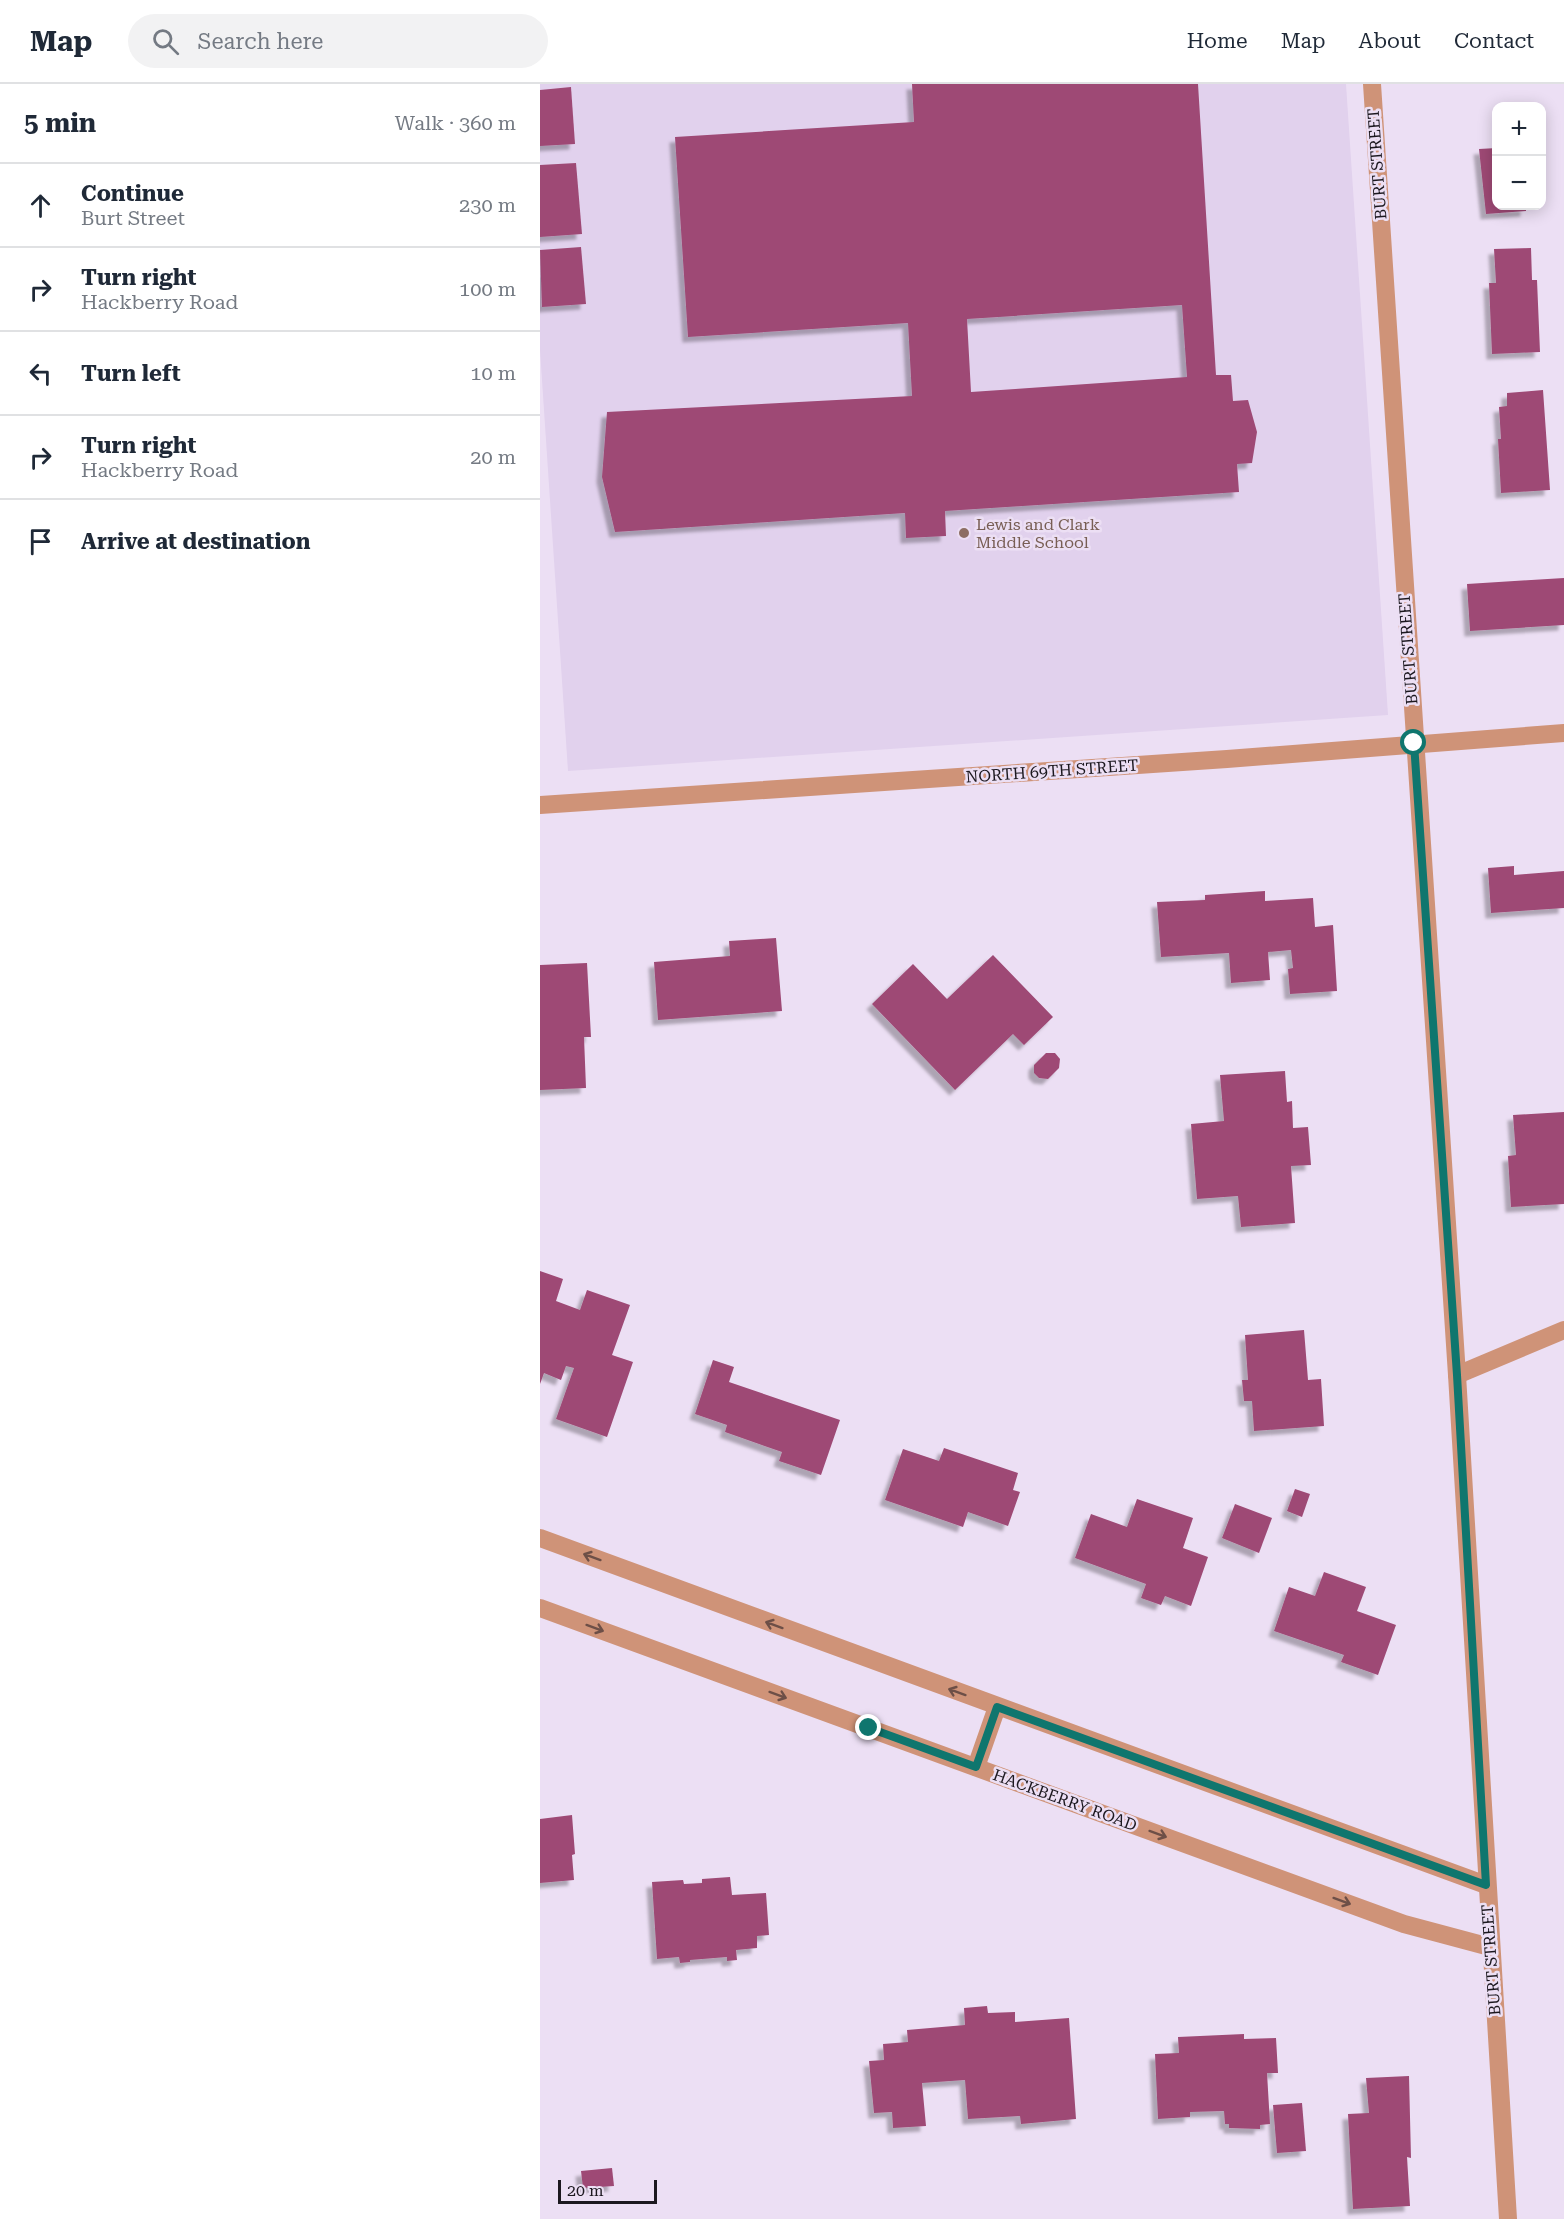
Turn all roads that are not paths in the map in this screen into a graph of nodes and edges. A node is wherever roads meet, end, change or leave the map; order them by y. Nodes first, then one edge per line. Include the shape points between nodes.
1 (1372, 84) edge
2 (1564, 733) edge
3 (1414, 743) junction
4 (540, 805) edge
5 (1564, 1330) edge
6 (1457, 1375) junction
7 (540, 1538) edge
8 (540, 1608) edge
9 (997, 1707) junction
10 (976, 1767) junction
11 (1486, 1885) junction
12 (1490, 1947) junction
13 (1508, 2219) edge

1 - 3 street, BURT STREET
2 - 3 street, NORTH 69TH STREET
3 - 4 street, NORTH 69TH STREET
3 - 6 street, BURT STREET
5 - 6 street
6 - 11 street, BURT STREET
9 -> 7 street
8 -> 10 street, HACKBERRY ROAD
9 - 10 street
9 - 11 street
10 -> 12 street, HACKBERRY ROAD via 1404,1924
11 - 12 street, BURT STREET
12 - 13 street, BURT STREET

